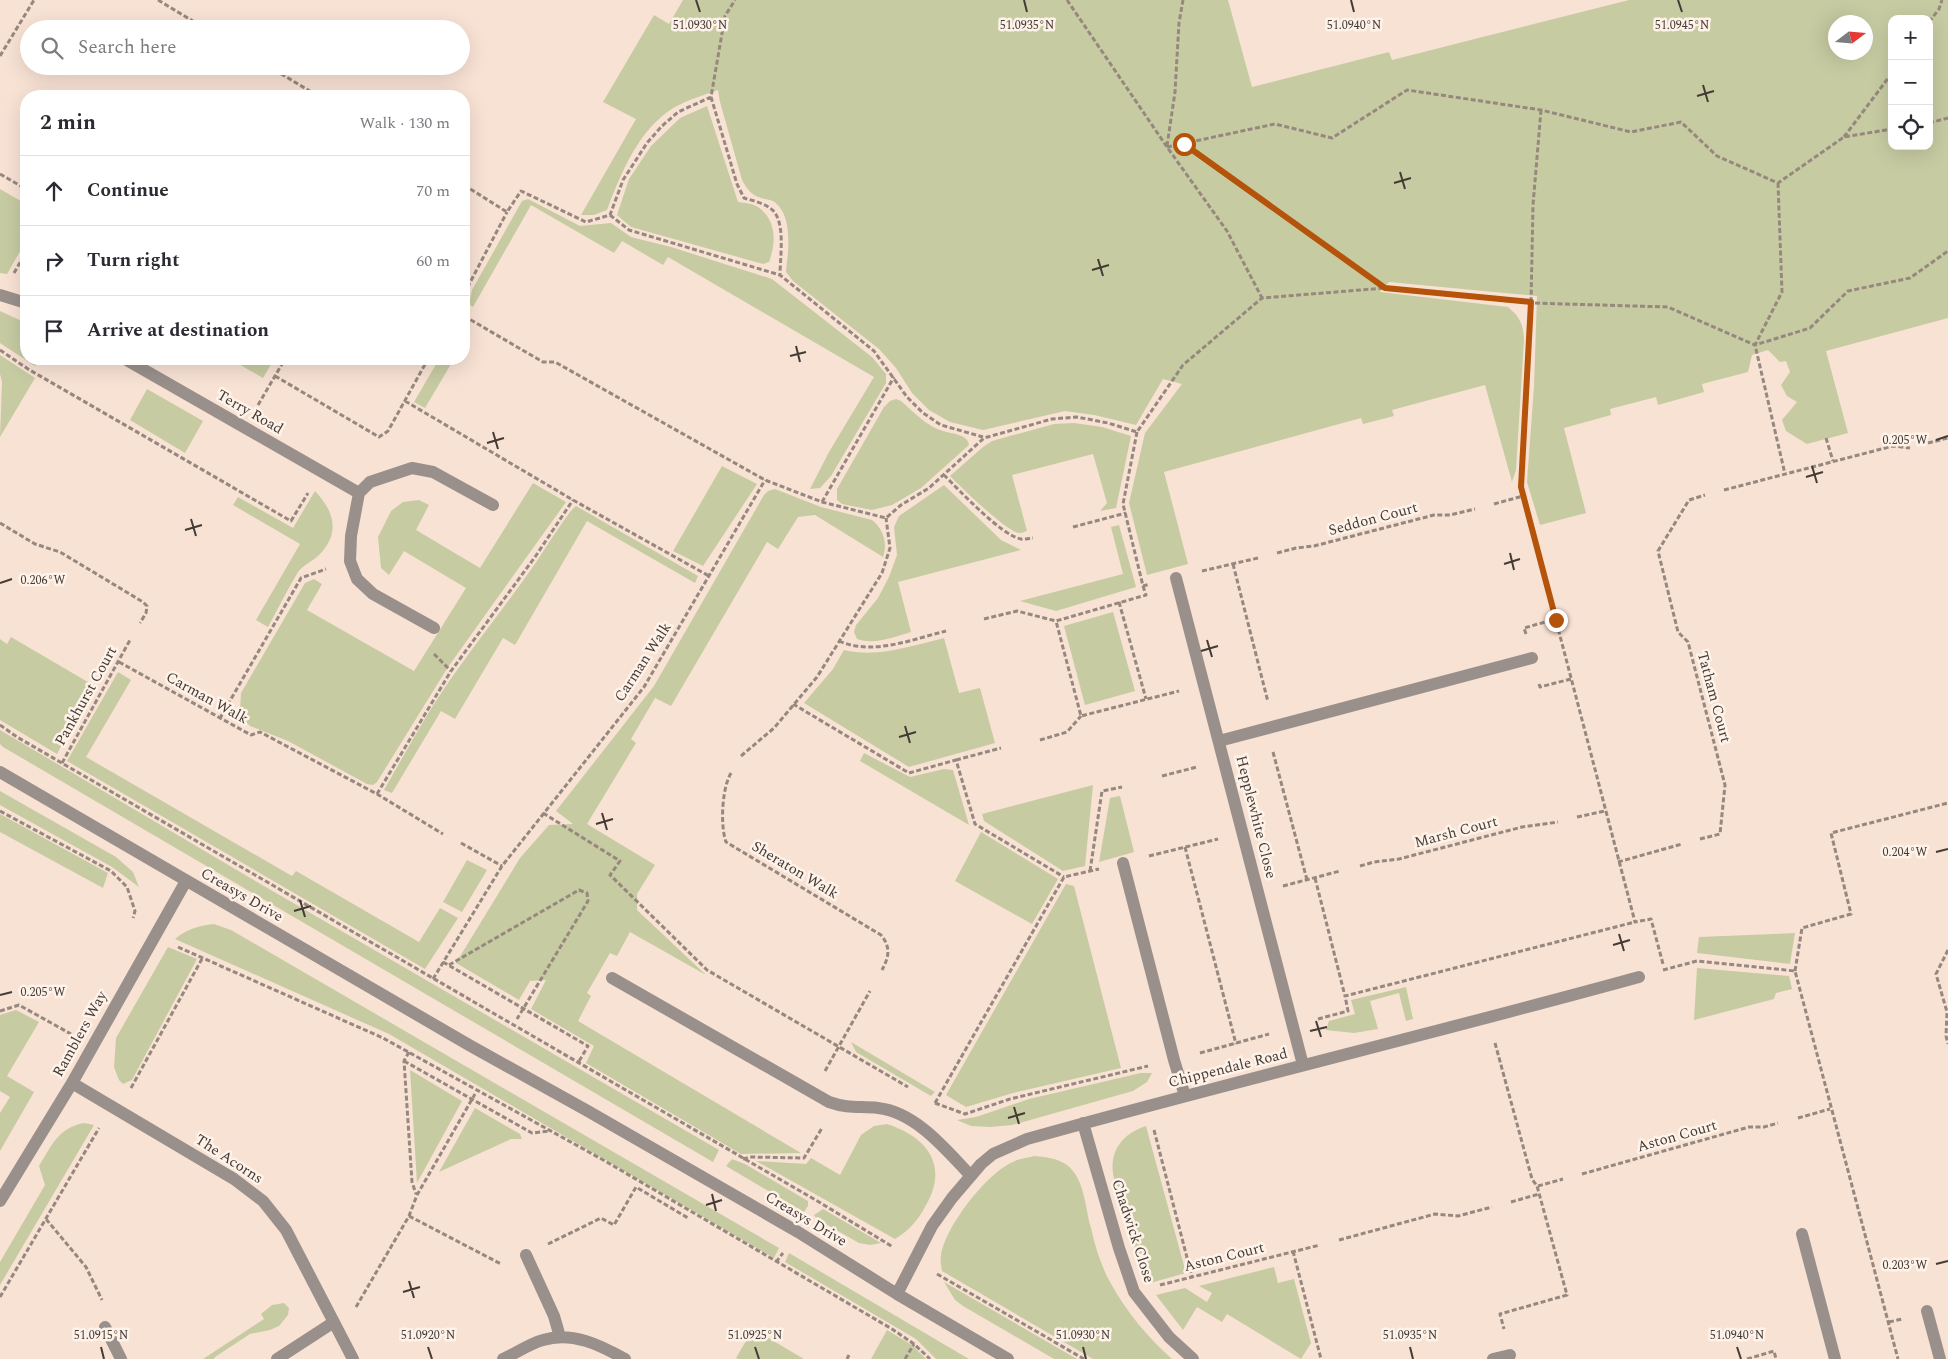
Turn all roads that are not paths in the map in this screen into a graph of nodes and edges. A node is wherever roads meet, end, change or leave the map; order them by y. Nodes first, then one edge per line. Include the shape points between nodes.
1 (0, 295) edge
2 (20, 301) edge
3 (136, 365) edge
4 (359, 493) junction
5 (493, 504) dead end
6 (1176, 578) road end
7 (434, 628) dead end
8 (1532, 658) dead end
9 (1219, 741) junction
10 (0, 772) edge
11 (1123, 863) road end
12 (186, 881) junction
13 (1639, 977) road end
14 (612, 978) dead end
15 (1303, 1065) junction
16 (72, 1083) junction
17 (1185, 1096) junction
18 (1083, 1123) junction
19 (971, 1176) junction
20 (0, 1201) edge
21 (1802, 1234) dead end
22 (526, 1255) dead end
23 (897, 1294) junction
24 (1927, 1311) dead end
25 (334, 1322) junction
26 (106, 1327) road end
27 (560, 1337) junction
28 (1510, 1355) road end
29 (121, 1359) edge
30 (277, 1359) edge
31 (353, 1359) edge
32 (503, 1359) edge
33 (625, 1359) edge
34 (1008, 1359) edge
35 (1192, 1359) edge
36 (1493, 1359) edge
37 (1835, 1359) edge
38 (1940, 1359) edge

1 - 2 street
3 - 4 street, Terry Road
4 - 5 street via 370,482 412,468 432,472
4 - 7 street via 350,561 357,580 373,594
6 - 9 street, Hepplewhite Close
8 - 9 street
9 - 15 street, Hepplewhite Close
10 - 12 street, Creasys Drive
11 - 17 street
12 - 16 street, Ramblers Way
12 - 23 street, Creasys Drive via 798,1232
13 - 15 street, Chippendale Road
14 - 19 street via 835,1105 879,1108 921,1127
15 - 17 street, Chippendale Road
16 - 20 street, Ramblers Way
16 - 25 street, The Acorns via 234,1179 263,1201 286,1230
17 - 18 street, Chippendale Road
18 - 19 street, Chippendale Road via 1009,1146 981,1164
18 - 35 street, Chadwick Close via 1134,1292 1169,1338
19 - 23 street, Chippendale Road via 932,1226
21 - 37 street
22 - 27 street via 554,1316
23 - 34 street, Creasys Drive
24 - 38 street
25 - 30 street
25 - 31 street, The Acorns
26 - 29 street
27 - 32 street via 543,1340
27 - 33 street via 590,1341
28 - 36 street

